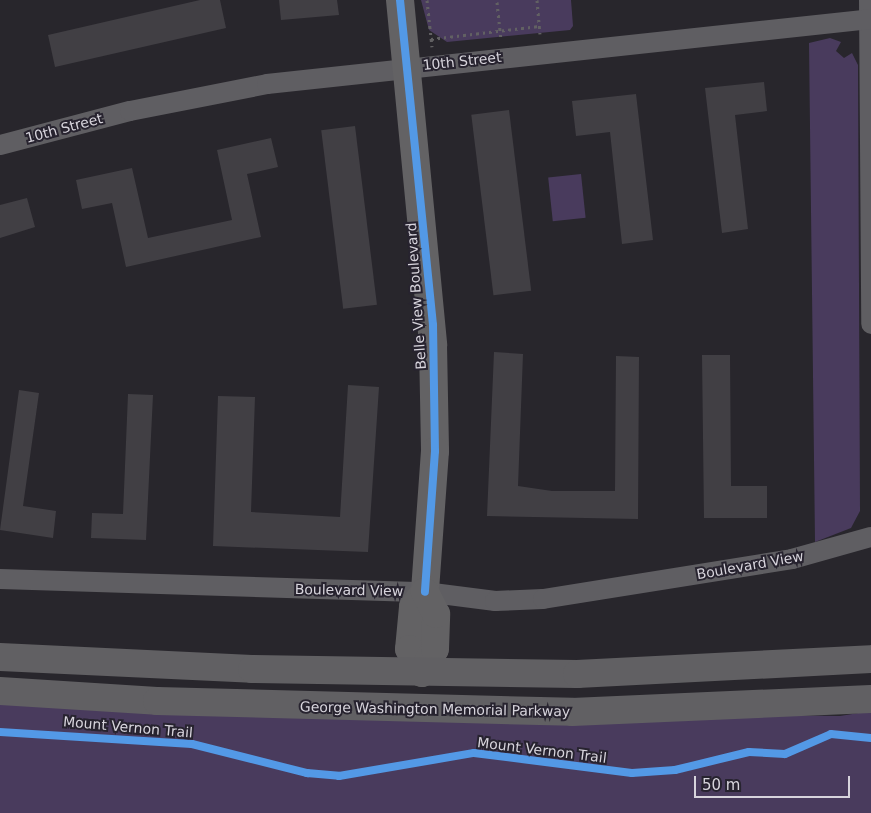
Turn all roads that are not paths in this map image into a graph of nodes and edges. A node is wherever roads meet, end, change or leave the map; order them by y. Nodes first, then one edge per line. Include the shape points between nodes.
1 (400, 0) edge
2 (870, 12) edge
3 (407, 67) junction
4 (0, 145) edge
5 (871, 324) edge
6 (871, 538) edge
7 (0, 579) edge
8 (425, 592) junction
9 (0, 656) edge
10 (871, 659) edge
11 (422, 673) junction
12 (0, 691) edge
13 (871, 699) edge
14 (337, 707) junction
15 (464, 711) junction

1 - 3 main road, Belle View Boulevard
2 - 3 street, 10th Street
2 - 5 street
3 - 4 street, 10th Street via 196,97
3 - 8 main road, Belle View Boulevard via 434,345 435,451
6 - 8 street, Boulevard View via 792,559 543,599 495,602
7 - 8 street, Boulevard View
8 - 11 main road, Belle View Boulevard via 434,606 435,640
9 - 11 main road
10 - 11 main road via 577,674
11 - 14 main road via 398,694
11 - 15 main road via 439,696
12 - 14 main road, George Washington Memorial Parkway
13 - 15 main road, George Washington Memorial Parkway via 737,708
14 - 15 main road, George Washington Memorial Parkway

